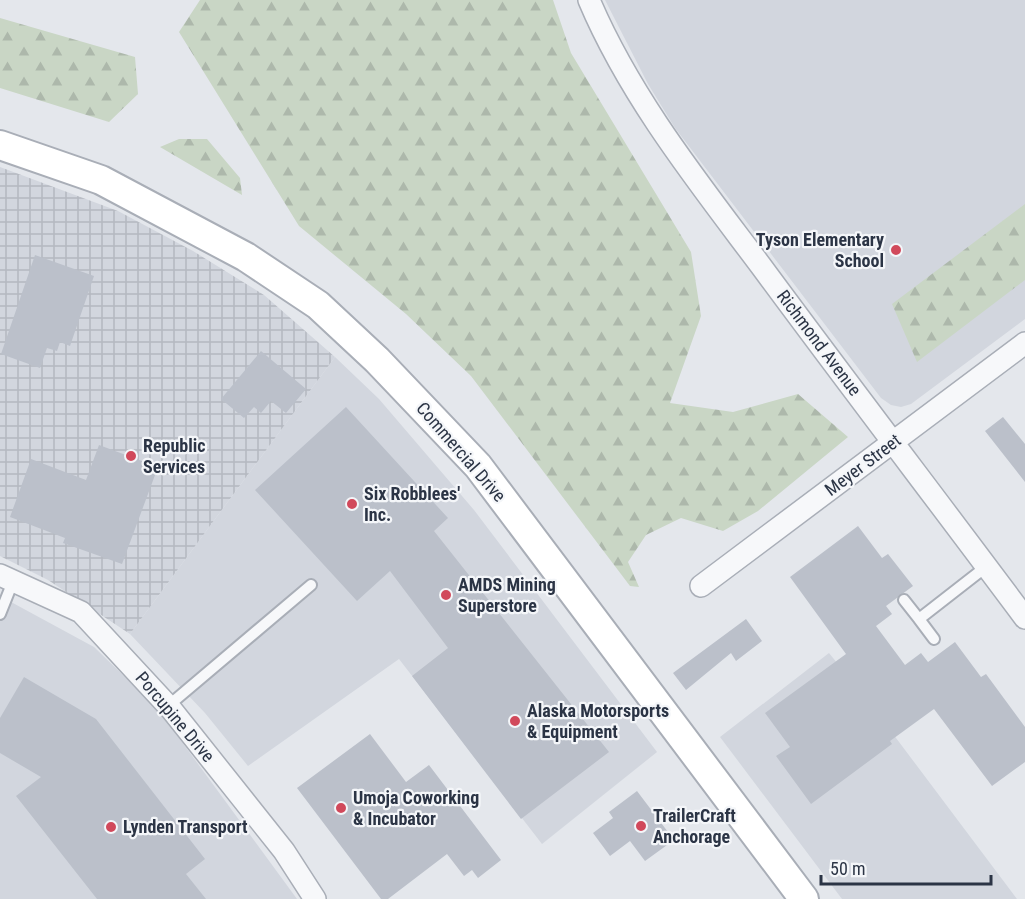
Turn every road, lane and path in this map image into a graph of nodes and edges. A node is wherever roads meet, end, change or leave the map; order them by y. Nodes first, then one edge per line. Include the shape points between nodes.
1 (589, 0) edge
2 (0, 145) edge
3 (1025, 343) edge
4 (894, 443) junction
5 (987, 566) junction
6 (7, 577) edge
7 (311, 585) dead end
8 (701, 586) dead end
9 (904, 600) dead end
10 (0, 614) edge
11 (1025, 618) edge
12 (919, 619) junction
13 (934, 639) dead end
14 (168, 706) junction
15 (315, 899) edge
16 (804, 899) edge

1 - 4 street, Richmond Avenue via 645,106
2 - 16 main road, Commercial Drive via 101,180 246,257 318,305 378,360 478,466
3 - 4 street, Meyer Street
4 - 5 street, Richmond Avenue
4 - 8 street, Meyer Street
5 - 11 street, Richmond Avenue
5 - 12 lane
6 - 10 lane
6 - 14 street, Porcupine Drive via 81,612
7 - 14 lane
9 - 12 lane
12 - 13 lane
14 - 15 street, Porcupine Drive via 284,851

